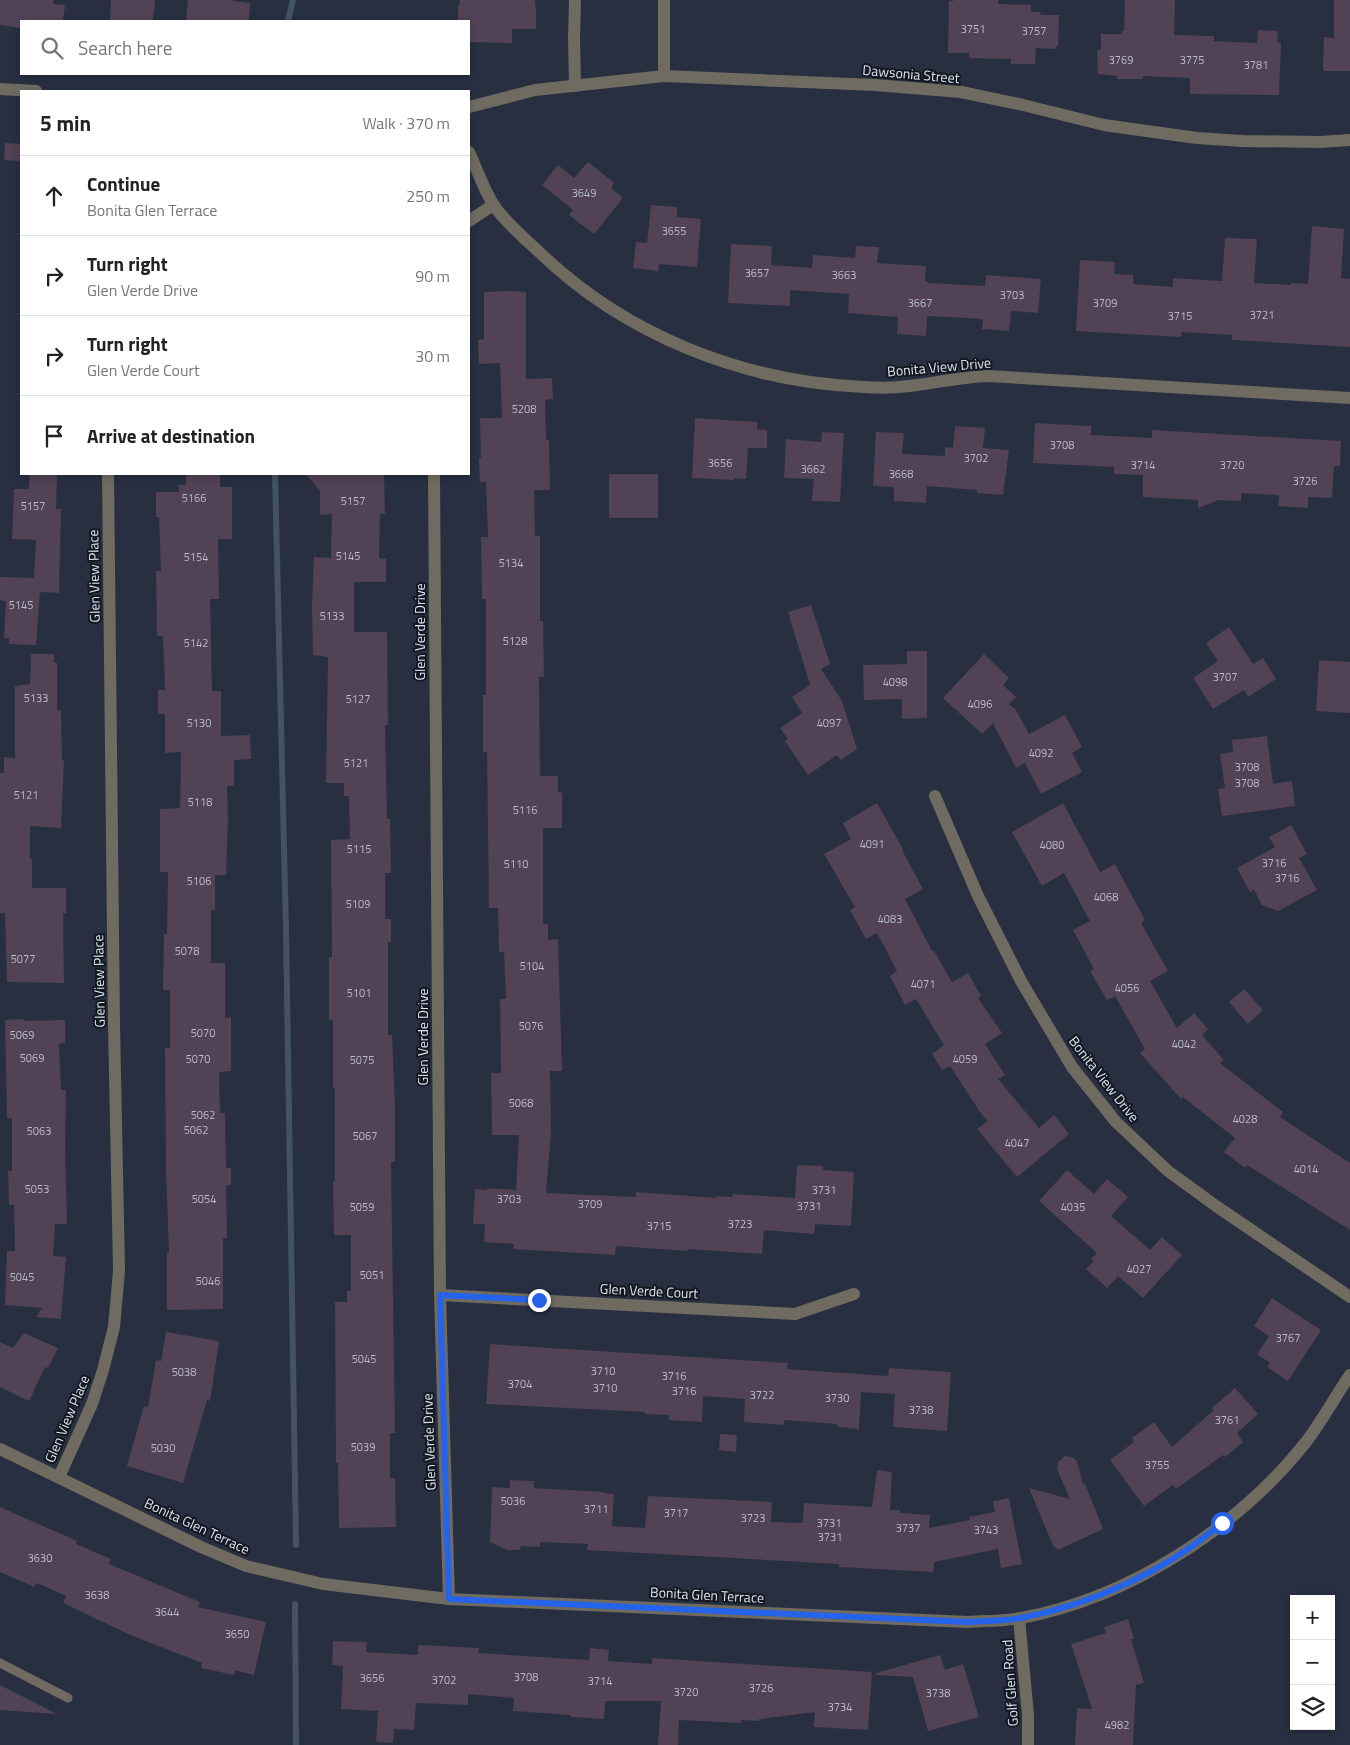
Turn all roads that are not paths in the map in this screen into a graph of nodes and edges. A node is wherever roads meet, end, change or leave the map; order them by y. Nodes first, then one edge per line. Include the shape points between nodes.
1 (575, 0) edge
2 (664, 0) edge
3 (664, 76) junction
4 (575, 86) junction
5 (0, 88) edge
6 (24, 90) edge
7 (470, 107) edge
8 (1350, 140) edge
9 (470, 154) edge
10 (493, 205) junction
11 (470, 221) edge
12 (1350, 398) edge
13 (108, 475) edge
14 (434, 475) edge
15 (934, 796) dead end
16 (854, 1294) dead end
17 (440, 1295) junction
18 (1350, 1297) edge
19 (1350, 1375) edge
20 (0, 1449) edge
21 (59, 1477) junction
22 (449, 1599) junction
23 (1020, 1618) junction
24 (0, 1663) edge
25 (68, 1698) dead end
26 (1028, 1745) edge

1 - 4 street
2 - 3 street
3 - 4 street, Dawsonia Street
3 - 8 street, Dawsonia Street via 961,92 1104,125 1197,138 1242,142
4 - 7 street, Dawsonia Street via 535,90
5 - 6 street
9 - 10 street, Bonita View Drive
10 - 11 street
10 - 12 street, Bonita View Drive via 546,259 605,306 671,342 742,368 783,378 823,384 906,387 988,376
13 - 21 street, Glen View Place via 119,1271 114,1327 103,1370 92,1404
14 - 17 street, Glen Verde Drive
15 - 18 street, Bonita View Drive via 978,896 1021,981 1072,1066 1116,1122 1168,1171
16 - 17 street, Glen Verde Court via 795,1314
17 - 22 street, Glen Verde Drive
19 - 23 street, Bonita Glen Terrace via 1307,1441 1284,1467 1260,1492 1206,1537 1117,1588
20 - 21 street, Bonita Glen Terrace
21 - 22 street, Bonita Glen Terrace via 246,1566 323,1584
22 - 23 street, Bonita Glen Terrace via 968,1622
23 - 26 street, Golf Glen Road
24 - 25 lane

